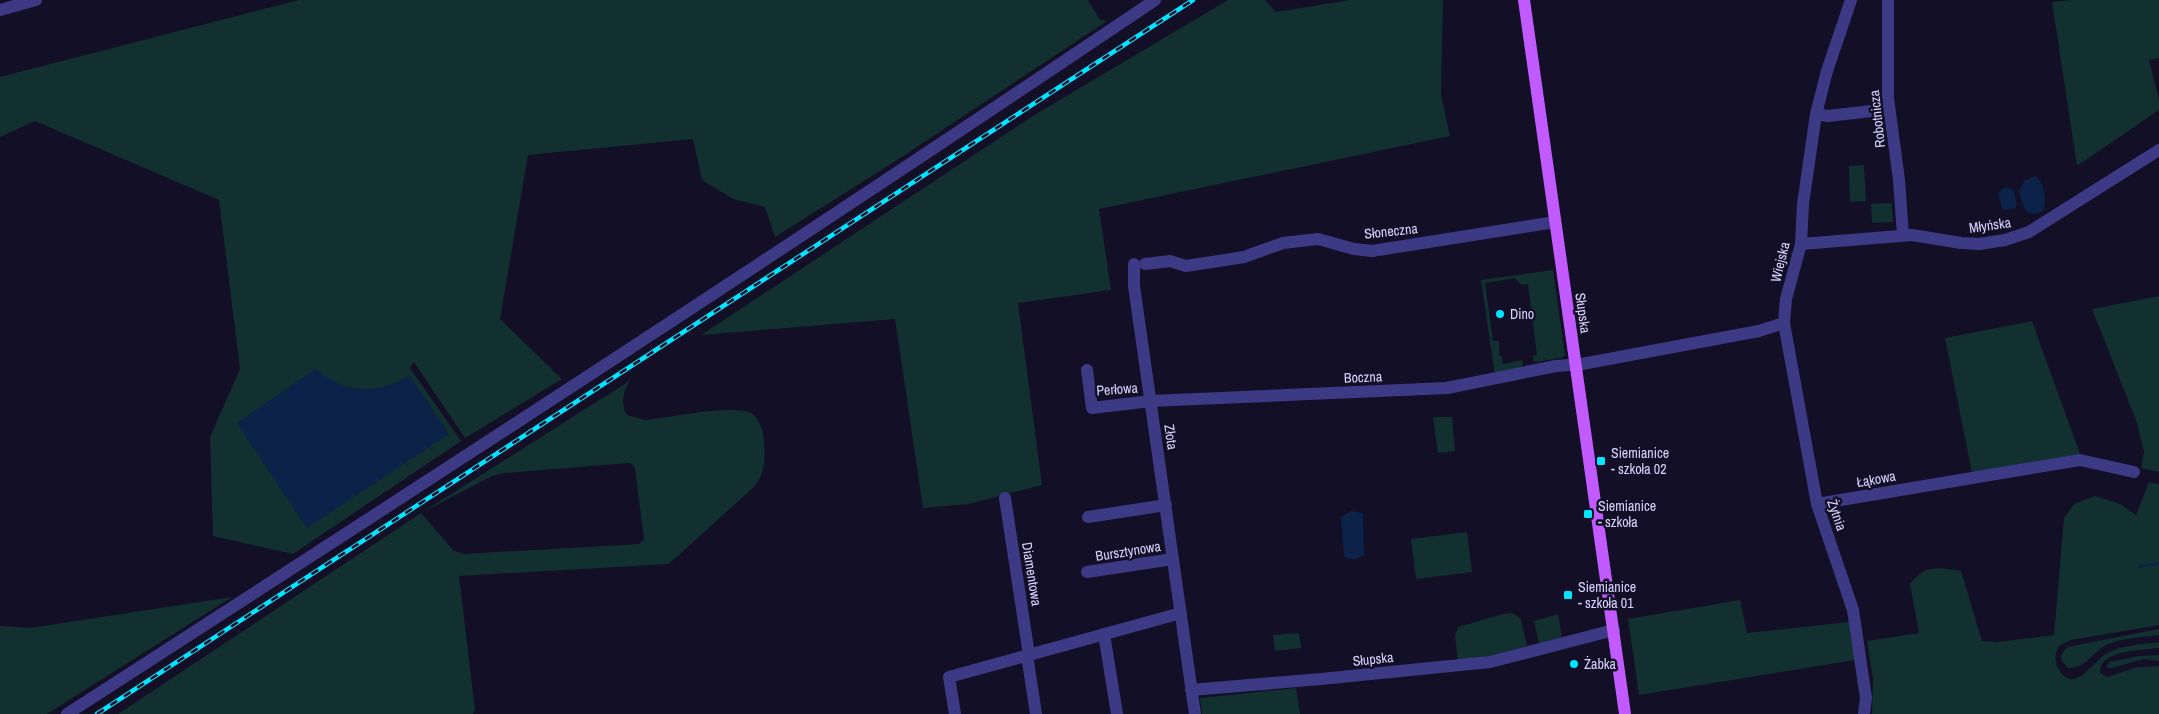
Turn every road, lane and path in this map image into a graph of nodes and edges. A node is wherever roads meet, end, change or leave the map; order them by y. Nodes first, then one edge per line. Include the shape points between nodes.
1 (36, 0) edge
2 (1155, 0) edge
3 (1524, 0) edge
4 (1851, 0) edge
5 (1888, 0) edge
6 (0, 10) edge
7 (1890, 109) junction
8 (1816, 114) junction
9 (2159, 150) edge
10 (1555, 222) junction
11 (1903, 235) junction
12 (1801, 244) junction
13 (1140, 264) joint
14 (1784, 323) junction
15 (1575, 363) junction
16 (1086, 370) dead end
17 (1151, 401) junction
18 (2134, 472) dead end
19 (1006, 498) dead end
20 (1817, 504) junction
21 (1166, 505) junction
22 (1088, 517) dead end
23 (1173, 559) junction
24 (1087, 572) dead end
25 (1181, 613) junction
26 (1614, 630) junction
27 (1104, 634) junction
28 (1028, 655) junction
29 (1191, 690) junction
30 (67, 714) edge
31 (955, 714) edge
32 (1036, 714) edge
33 (1117, 714) edge
34 (1195, 714) edge
35 (1625, 714) edge
36 (1864, 714) edge

1 - 6 street
2 - 30 street
3 - 10 main road, Słupska
4 - 8 street, Wiejska via 1826,71
5 - 7 street, Robotnicza
7 - 8 street via 1828,116
7 - 11 street, Robotnicza
8 - 12 street, Wiejska via 1803,204
9 - 11 street, Młyńska via 2018,236 1979,244
10 - 13 street, Słoneczna via 1372,250 1354,249 1318,238 1274,245 1244,257 1186,266 1170,261
10 - 15 main road, Słupska
11 - 12 street, Młyńska
12 - 14 street, Wiejska via 1786,299
13 - 17 street, Złota via 1134,286
14 - 15 street via 1759,331
14 - 20 street, Żytnia
15 - 17 street, Boczna via 1447,388
15 - 26 main road, Słupska
16 - 17 street, Perłowa via 1092,408
17 - 21 street, Złota
18 - 20 street, Łąkowa via 2080,460
19 - 28 street, Diamentowa
20 - 36 street, Żytnia via 1853,610 1866,698
21 - 22 street
21 - 23 street, Złota
23 - 24 street, Bursztynowa
23 - 25 street, Złota
25 - 27 street
25 - 29 street, Złota
26 - 29 street, Słupska via 1490,662
26 - 35 main road, Słupska
27 - 28 street
27 - 33 street
28 - 31 street via 949,676
28 - 32 street
29 - 34 street, Złota

